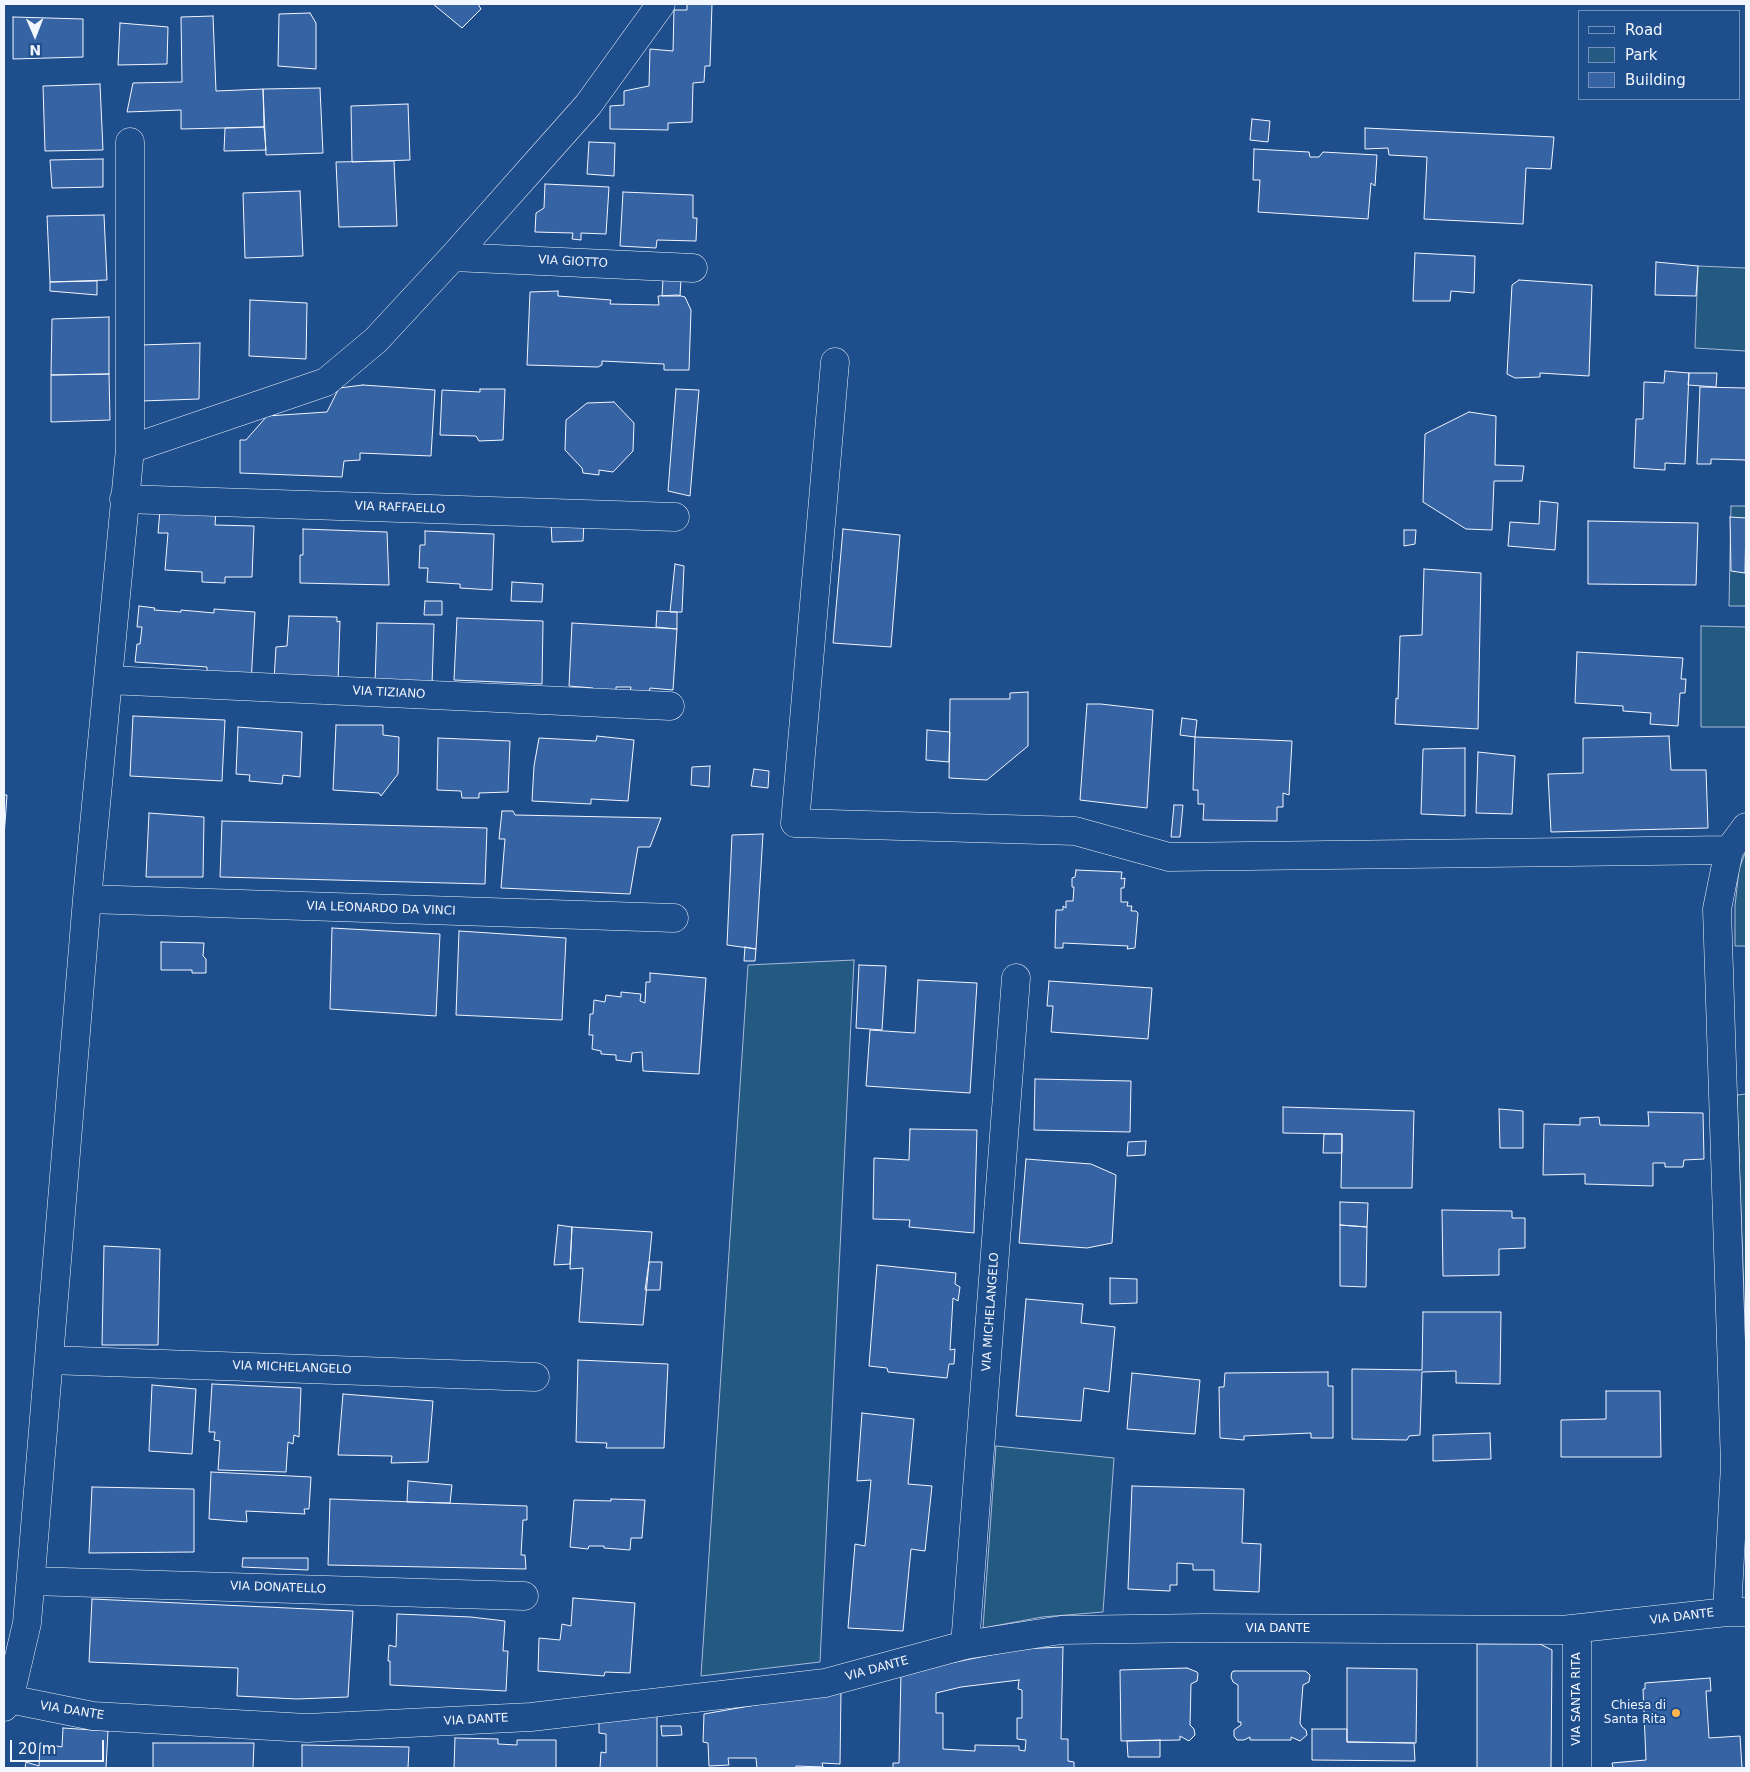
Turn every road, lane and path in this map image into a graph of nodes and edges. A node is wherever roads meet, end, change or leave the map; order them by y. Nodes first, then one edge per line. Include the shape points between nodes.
1 (661, 4) edge
2 (130, 142) dead end
3 (453, 257) junction
4 (693, 268) dead end
5 (835, 362) dead end
6 (130, 449) junction
7 (124, 499) junction
8 (675, 517) dead end
9 (108, 680) junction
10 (670, 706) dead end
11 (1746, 827) edge
12 (1729, 850) junction
13 (88, 899) junction
14 (674, 918) dead end
15 (1016, 978) dead end
16 (49, 1360) junction
17 (535, 1377) dead end
18 (31, 1580) junction
19 (524, 1596) dead end
20 (1737, 1612) edge
21 (1577, 1629) junction
22 (965, 1645) junction
23 (5, 1701) edge
24 (1577, 1768) edge

1 - 3 street via 588,105
2 - 6 street
3 - 4 street, VIA GIOTTO
3 - 6 street via 376,340 326,382
5 - 12 street via 795,823 1075,831 1169,857
6 - 7 street
7 - 8 street, VIA RAFFAELLO
7 - 9 street
9 - 10 street, VIA TIZIANO
9 - 13 street
11 - 12 street
12 - 20 street via 1717,909
13 - 14 street, VIA LEONARDO DA VINCI
13 - 16 street
15 - 22 street, VIA MICHELANGELO
16 - 17 street, VIA MICHELANGELO
16 - 18 street
18 - 19 street, VIA DONATELLO
18 - 23 street via 27,1622
20 - 21 street, VIA DANTE
21 - 22 street, VIA DANTE via 1061,1630
21 - 24 street, VIA SANTA RITA
22 - 23 street, VIA DANTE via 825,1683 531,1717 308,1728 94,1716

